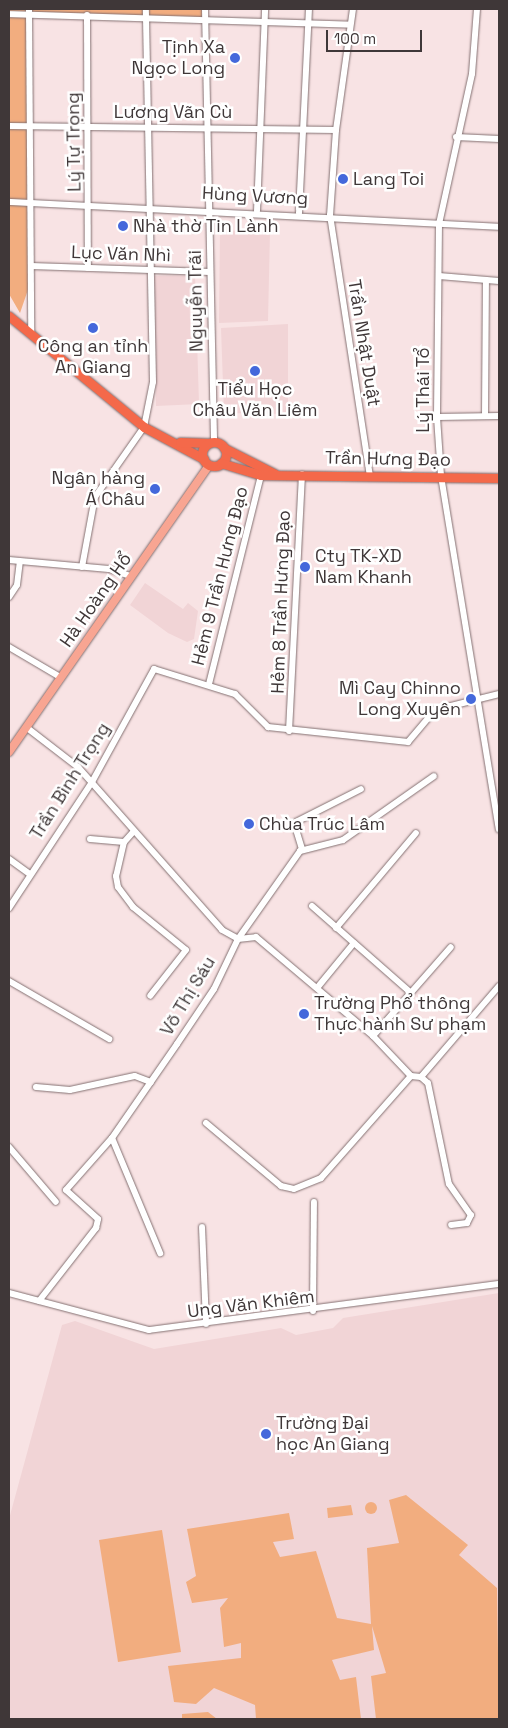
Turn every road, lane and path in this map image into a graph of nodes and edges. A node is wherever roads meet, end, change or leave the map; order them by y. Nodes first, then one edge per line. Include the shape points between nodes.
1 (205, 9) edge
2 (265, 9) edge
3 (310, 9) edge
4 (353, 9) edge
5 (477, 9) edge
6 (30, 12) edge
7 (146, 12) edge
8 (9, 14) edge
9 (87, 16) junction
10 (205, 21) junction
11 (265, 22) junction
12 (309, 23) junction
13 (350, 26) junction
14 (9, 126) edge
15 (30, 126) junction
16 (88, 126) junction
17 (148, 126) junction
18 (260, 127) junction
19 (209, 128) junction
20 (303, 128) junction
21 (336, 130) junction
22 (456, 137) junction
23 (499, 139) edge
24 (9, 202) edge
25 (32, 204) junction
26 (151, 206) junction
27 (90, 207) junction
28 (209, 209) junction
29 (257, 211) junction
30 (299, 214) junction
31 (330, 215) junction
32 (439, 224) junction
33 (499, 227) edge
34 (32, 266) junction
35 (88, 268) junction
36 (151, 270) junction
37 (210, 272) junction
38 (439, 276) junction
39 (486, 280) junction
40 (499, 281) edge
41 (9, 316) edge
42 (31, 334) junction
43 (484, 416) junction
44 (499, 416) edge
45 (437, 417) junction
46 (144, 426) junction
47 (212, 443) junction
48 (224, 448) junction
49 (206, 462) junction
50 (221, 463) junction
51 (275, 474) junction
52 (302, 474) junction
53 (261, 475) junction
54 (370, 476) junction
55 (441, 476) junction
56 (499, 478) edge
57 (9, 560) edge
58 (20, 562) junction
59 (82, 567) junction
60 (130, 576) junction
61 (9, 597) edge
62 (9, 647) edge
63 (60, 677) junction
64 (209, 684) junction
65 (499, 694) edge
66 (476, 702) junction
67 (26, 727) junction
68 (289, 731) junction
69 (9, 752) edge
70 (434, 776) dead end
71 (92, 782) junction
72 (496, 783) edge
73 (360, 790) dead end
74 (499, 829) edge
75 (134, 831) junction
76 (416, 833) dead end
77 (90, 839) dead end
78 (124, 842) junction
79 (302, 849) junction
80 (9, 859) edge
81 (30, 874) junction
82 (312, 906) dead end
83 (9, 908) edge
84 (336, 928) junction
85 (238, 939) junction
86 (354, 943) junction
87 (451, 947) dead end
88 (9, 981) edge
89 (499, 986) edge
90 (317, 988) junction
91 (410, 992) junction
92 (150, 996) dead end
93 (373, 1036) junction
94 (109, 1039) dead end
95 (411, 1076) junction
96 (421, 1076) junction
97 (151, 1082) junction
98 (36, 1087) dead end
99 (206, 1123) dead end
100 (112, 1138) junction
101 (9, 1146) edge
102 (56, 1202) dead end
103 (314, 1202) dead end
104 (451, 1225) dead end
105 (202, 1227) dead end
106 (160, 1253) dead end
107 (499, 1284) edge
108 (9, 1293) edge
109 (38, 1301) junction
110 (313, 1311) junction
111 (206, 1324) junction

1 - 10 street, Nguyễn Trãi
2 - 11 street
3 - 12 street
4 - 13 street, Trần Nhật Duật
5 - 22 street, Lý Thái Tổ via 472,74
6 - 8 street
6 - 9 street
6 - 15 street
7 - 9 street
7 - 10 street
7 - 17 street
9 - 16 street, Lý Tự Trọng
10 - 11 street
10 - 19 street, Nguyễn Trãi
11 - 12 street
11 - 18 street
12 - 13 street
12 - 20 street
13 - 21 street, Trần Nhật Duật
14 - 15 street, Lương Vãn Cù
15 - 16 street, Lương Vãn Cù
15 - 25 street
16 - 17 street, Lương Vãn Cù
16 - 27 street, Lý Tự Trọng
17 - 19 street, Lương Vãn Cù
17 - 26 street
18 - 19 street, Lương Vãn Cù
18 - 20 street, Lương Vãn Cù
18 - 29 street
19 - 28 street, Nguyễn Trãi
20 - 21 street, Lương Vãn Cù
20 - 30 street
21 - 31 street, Trần Nhật Duật
22 - 23 street
22 - 32 street, Lý Thái Tổ
24 - 25 street, Hùng Vương
25 - 27 street, Hùng Vương
25 - 34 street
26 - 27 street, Hùng Vương
26 - 28 street, Hùng Vương
26 - 36 street
27 - 35 street, Lý Tự Trọng
28 - 29 street, Hùng Vương
28 - 37 street, Nguyễn Trãi
29 - 30 street, Hùng Vương
30 - 31 street, Hùng Vương
31 - 32 street, Hùng Vương
31 - 54 street, Trần Nhật Duật
32 - 33 street, Hùng Vương
32 - 38 street, Lý Thái Tổ
34 - 35 street, Lục Văn Nhì
34 - 42 street
35 - 36 street, Lục Văn Nhì
36 - 37 street, Lục Văn Nhì
36 - 46 street via 153,382
37 - 47 street, Nguyễn Trãi
38 - 39 street
38 - 45 street, Lý Thái Tổ
39 - 40 street
39 - 43 street
41 - 42 highway
42 - 46 highway
43 - 44 street
43 - 45 street
45 - 55 street, Lý Thái Tổ
46 - 47 highway via 190,445
46 - 49 highway
46 - 59 street via 96,496
47 - 48 highway, Trần Hưng Đạo
47 - 49 highway
48 - 50 highway
48 - 51 highway, Trần Hưng Đạo
49 - 50 highway
49 - 60 main road, Hà Hoàng Hổ
50 - 53 highway, Trần Hưng Đạo
51 - 52 highway, Trần Hưng Đạo
51 - 53 highway, Trần Hưng Đạo
52 - 54 highway, Trần Hưng Đạo
52 - 68 street, Hẻm 8 Trần Hưng Đạo
53 - 64 street, Hẻm 9 Trần Hưng Đạo
54 - 55 highway, Trần Hưng Đạo
55 - 56 highway, Trần Hưng Đạo
55 - 66 street, Lý Thái Tổ
57 - 58 street
58 - 59 street
58 - 61 street via 17,584
59 - 60 street
60 - 63 main road, Hà Hoàng Hổ
62 - 63 street
63 - 67 main road, Hà Hoàng Hổ
64 - 68 street via 235,694 268,727
64 - 71 street, Trần Bình Trọng via 154,669
65 - 66 street
66 - 68 street via 435,710 408,742
66 - 72 street, Lý Thái Tổ
67 - 69 main road, Hà Hoàng Hổ
67 - 71 street
70 - 79 street via 343,840
71 - 75 street
71 - 81 street, Trần Bình Trọng
72 - 74 street, Lý Thái Tổ
73 - 79 street via 294,824
75 - 78 street
75 - 85 street via 222,930
76 - 84 street
77 - 78 street
78 - 92 street via 118,887 133,907 186,950
79 - 85 street, Võ Thị Sáu
80 - 81 street
81 - 83 street, Trần Bình Trọng
82 - 84 street
84 - 86 street
85 - 90 street via 256,937
85 - 97 street, Võ Thị Sáu via 214,989
86 - 90 street
86 - 91 street
87 - 91 street
88 - 94 street
89 - 96 street
90 - 93 street
91 - 93 street
93 - 95 street
95 - 96 street
95 - 99 street via 321,1178 294,1189 281,1186
96 - 104 street via 428,1083 449,1184 471,1215 467,1223
97 - 98 street via 135,1076 70,1090
97 - 100 street, Võ Thị Sáu
100 - 106 street
100 - 109 street, Võ Thị Sáu via 66,1190 98,1220 93,1236
101 - 102 street
103 - 110 street
105 - 111 street
107 - 110 street, Ung Văn Khiêm
108 - 109 street, Ung Văn Khiêm
109 - 111 street, Ung Văn Khiêm via 149,1330
110 - 111 street, Ung Văn Khiêm

